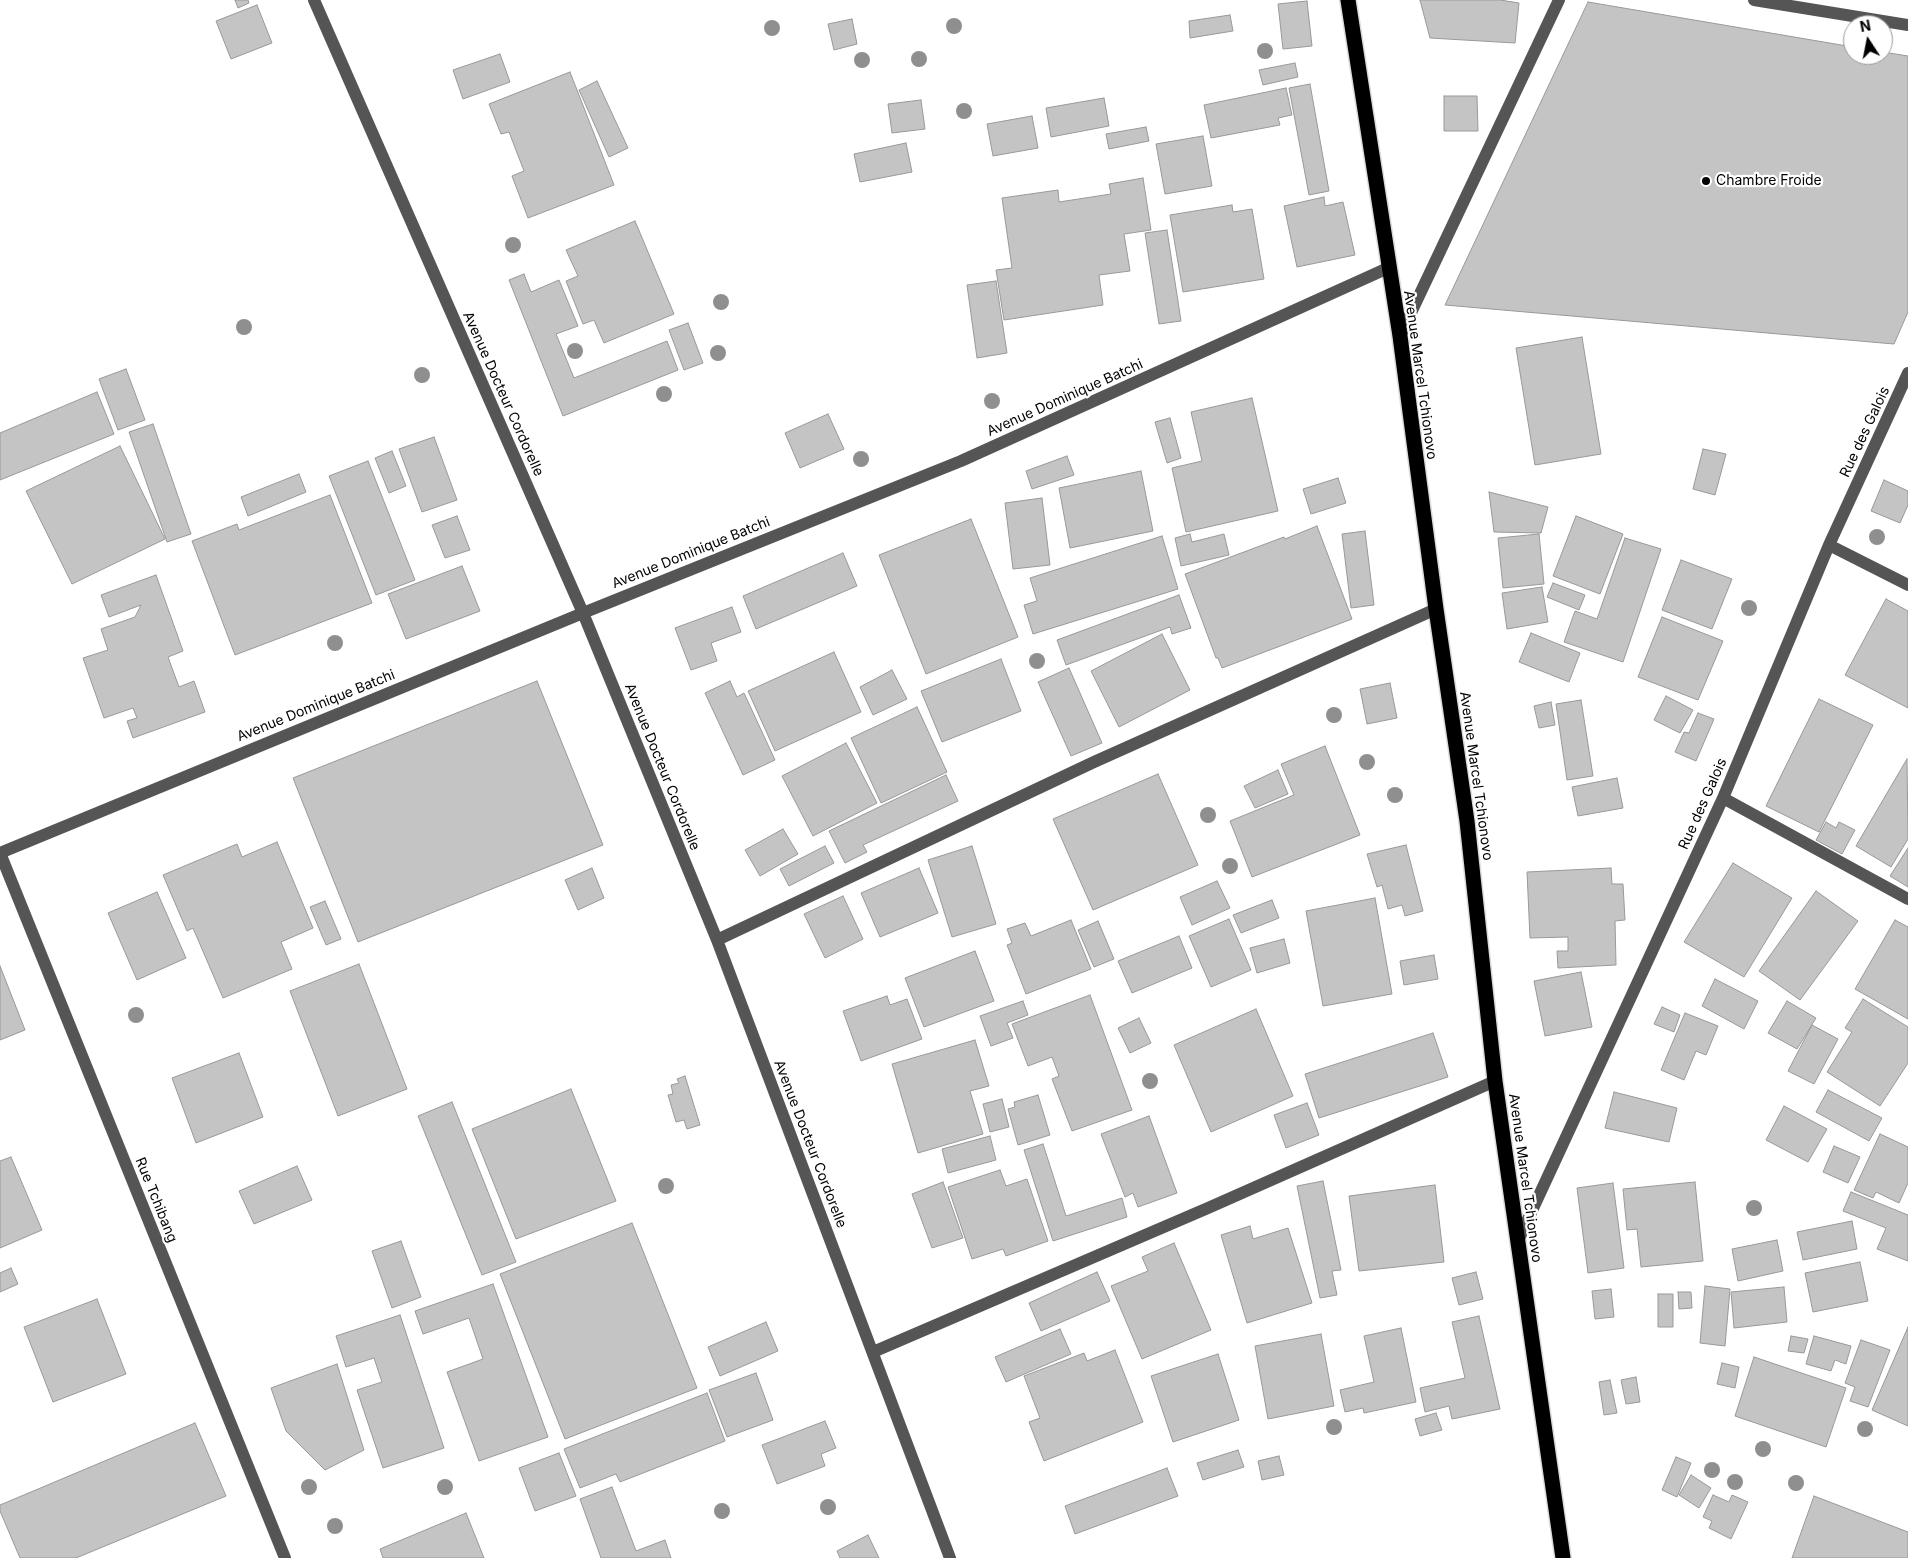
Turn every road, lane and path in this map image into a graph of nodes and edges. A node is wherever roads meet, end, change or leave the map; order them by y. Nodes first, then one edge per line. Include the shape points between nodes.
1 (314, 0) edge
2 (1348, 0) edge
3 (1559, 0) edge
4 (1754, 0) edge
5 (1908, 25) edge
6 (1388, 268) junction
7 (1400, 336) junction
8 (1908, 374) edge
9 (1829, 545) junction
10 (1908, 585) edge
11 (1436, 609) junction
12 (583, 612) junction
13 (1723, 798) junction
14 (0, 853) edge
15 (1908, 899) edge
16 (717, 940) junction
17 (1496, 1081) junction
18 (1518, 1242) junction
19 (873, 1352) junction
20 (285, 1558) edge
21 (950, 1558) edge
22 (1563, 1558) edge

1 - 12 street, Avenue Docteur Cordorelle
2 - 6 highway, Avenue Marcel Tchionovo
3 - 7 street
4 - 5 street
6 - 7 highway, Avenue Marcel Tchionovo
6 - 12 street, Avenue Dominique Batchi via 962,461
7 - 11 highway, Avenue Marcel Tchionovo
8 - 9 street, Rue des Galois
9 - 10 street
9 - 13 street, Rue des Galois
11 - 16 street via 1094,762
11 - 17 highway, Avenue Marcel Tchionovo via 1467,821
12 - 14 street, Avenue Dominique Batchi
12 - 16 street, Avenue Docteur Cordorelle
13 - 15 street
13 - 18 street, Rue des Galois
14 - 20 street, Rue Tchibang
16 - 19 street, Avenue Docteur Cordorelle
17 - 18 highway, Avenue Marcel Tchionovo
17 - 19 street
18 - 22 highway, Avenue Marcel Tchionovo
19 - 21 street, Avenue Docteur Cordorelle

